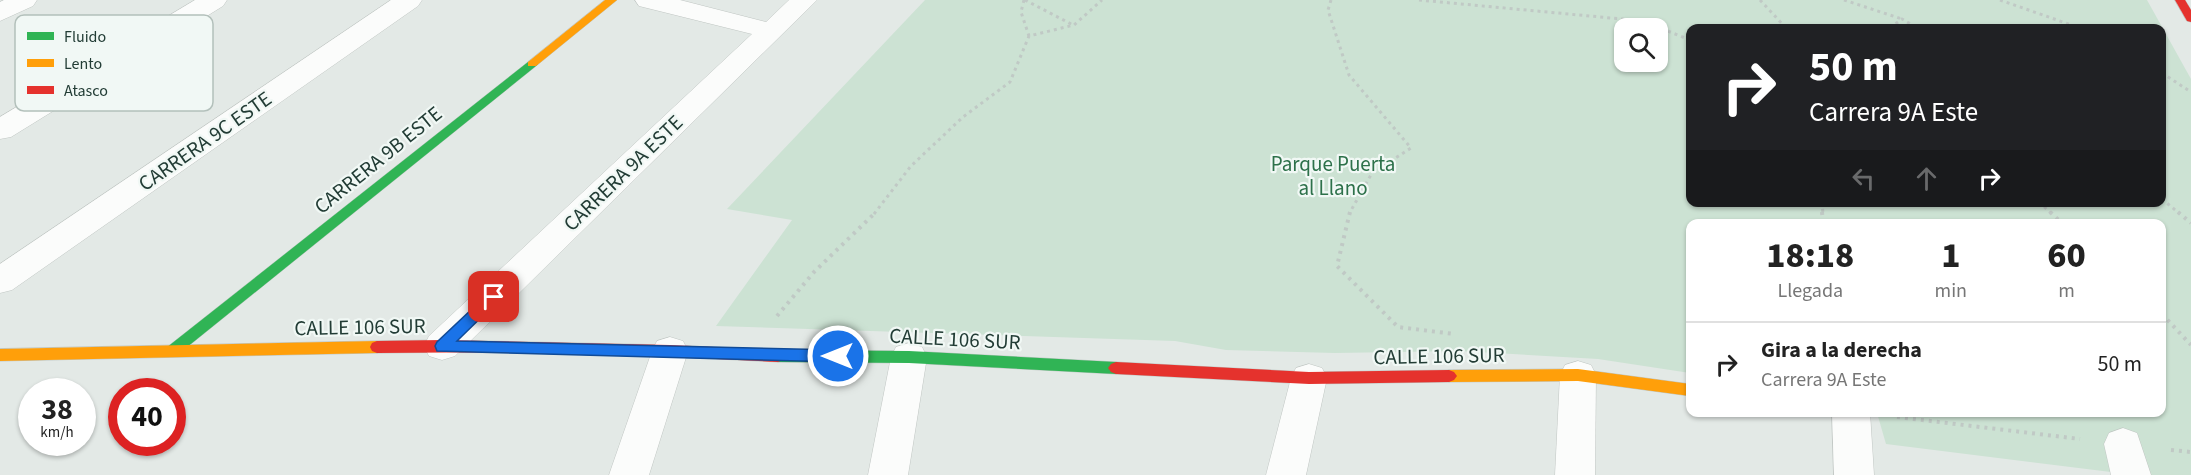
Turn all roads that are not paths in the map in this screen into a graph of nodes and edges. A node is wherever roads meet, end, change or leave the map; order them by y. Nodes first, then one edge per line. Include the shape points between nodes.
1 (24, 0) edge
2 (214, 0) edge
3 (409, 0) edge
4 (612, 0) edge
5 (648, 0) edge
6 (804, 0) edge
7 (2180, 0) edge
8 (0, 13) edge
9 (189, 15) edge
10 (2191, 19) edge
11 (771, 31) junction
12 (31, 111) edge
13 (0, 130) edge
14 (0, 281) edge
15 (442, 346) junction
16 (670, 351) junction
17 (171, 352) junction
18 (0, 355) edge
19 (909, 357) junction
20 (1578, 375) junction
21 (1309, 378) junction
22 (1686, 389) edge
23 (1851, 417) edge
24 (629, 475) edge
25 (888, 475) edge
26 (1286, 475) edge
27 (1575, 475) edge
28 (1854, 475) edge

1 - 8 street
2 - 9 street
3 - 14 street, CARRERA 9C ESTE
4 - 17 street, CARRERA 9B ESTE
5 - 11 street
6 - 11 street, CARRERA 9A ESTE
7 - 10 street
11 - 15 street, CARRERA 9A ESTE
12 - 13 street
15 - 16 street, CALLE 106 SUR
15 - 17 street, CALLE 106 SUR
16 - 19 street, CALLE 106 SUR via 744,356
16 - 24 street
17 - 18 street, CALLE 106 SUR
19 - 21 street, CALLE 106 SUR
19 - 25 street
20 - 21 street, CALLE 106 SUR
20 - 22 street, CALLE 106 SUR
20 - 27 street
21 - 26 street
23 - 28 street

